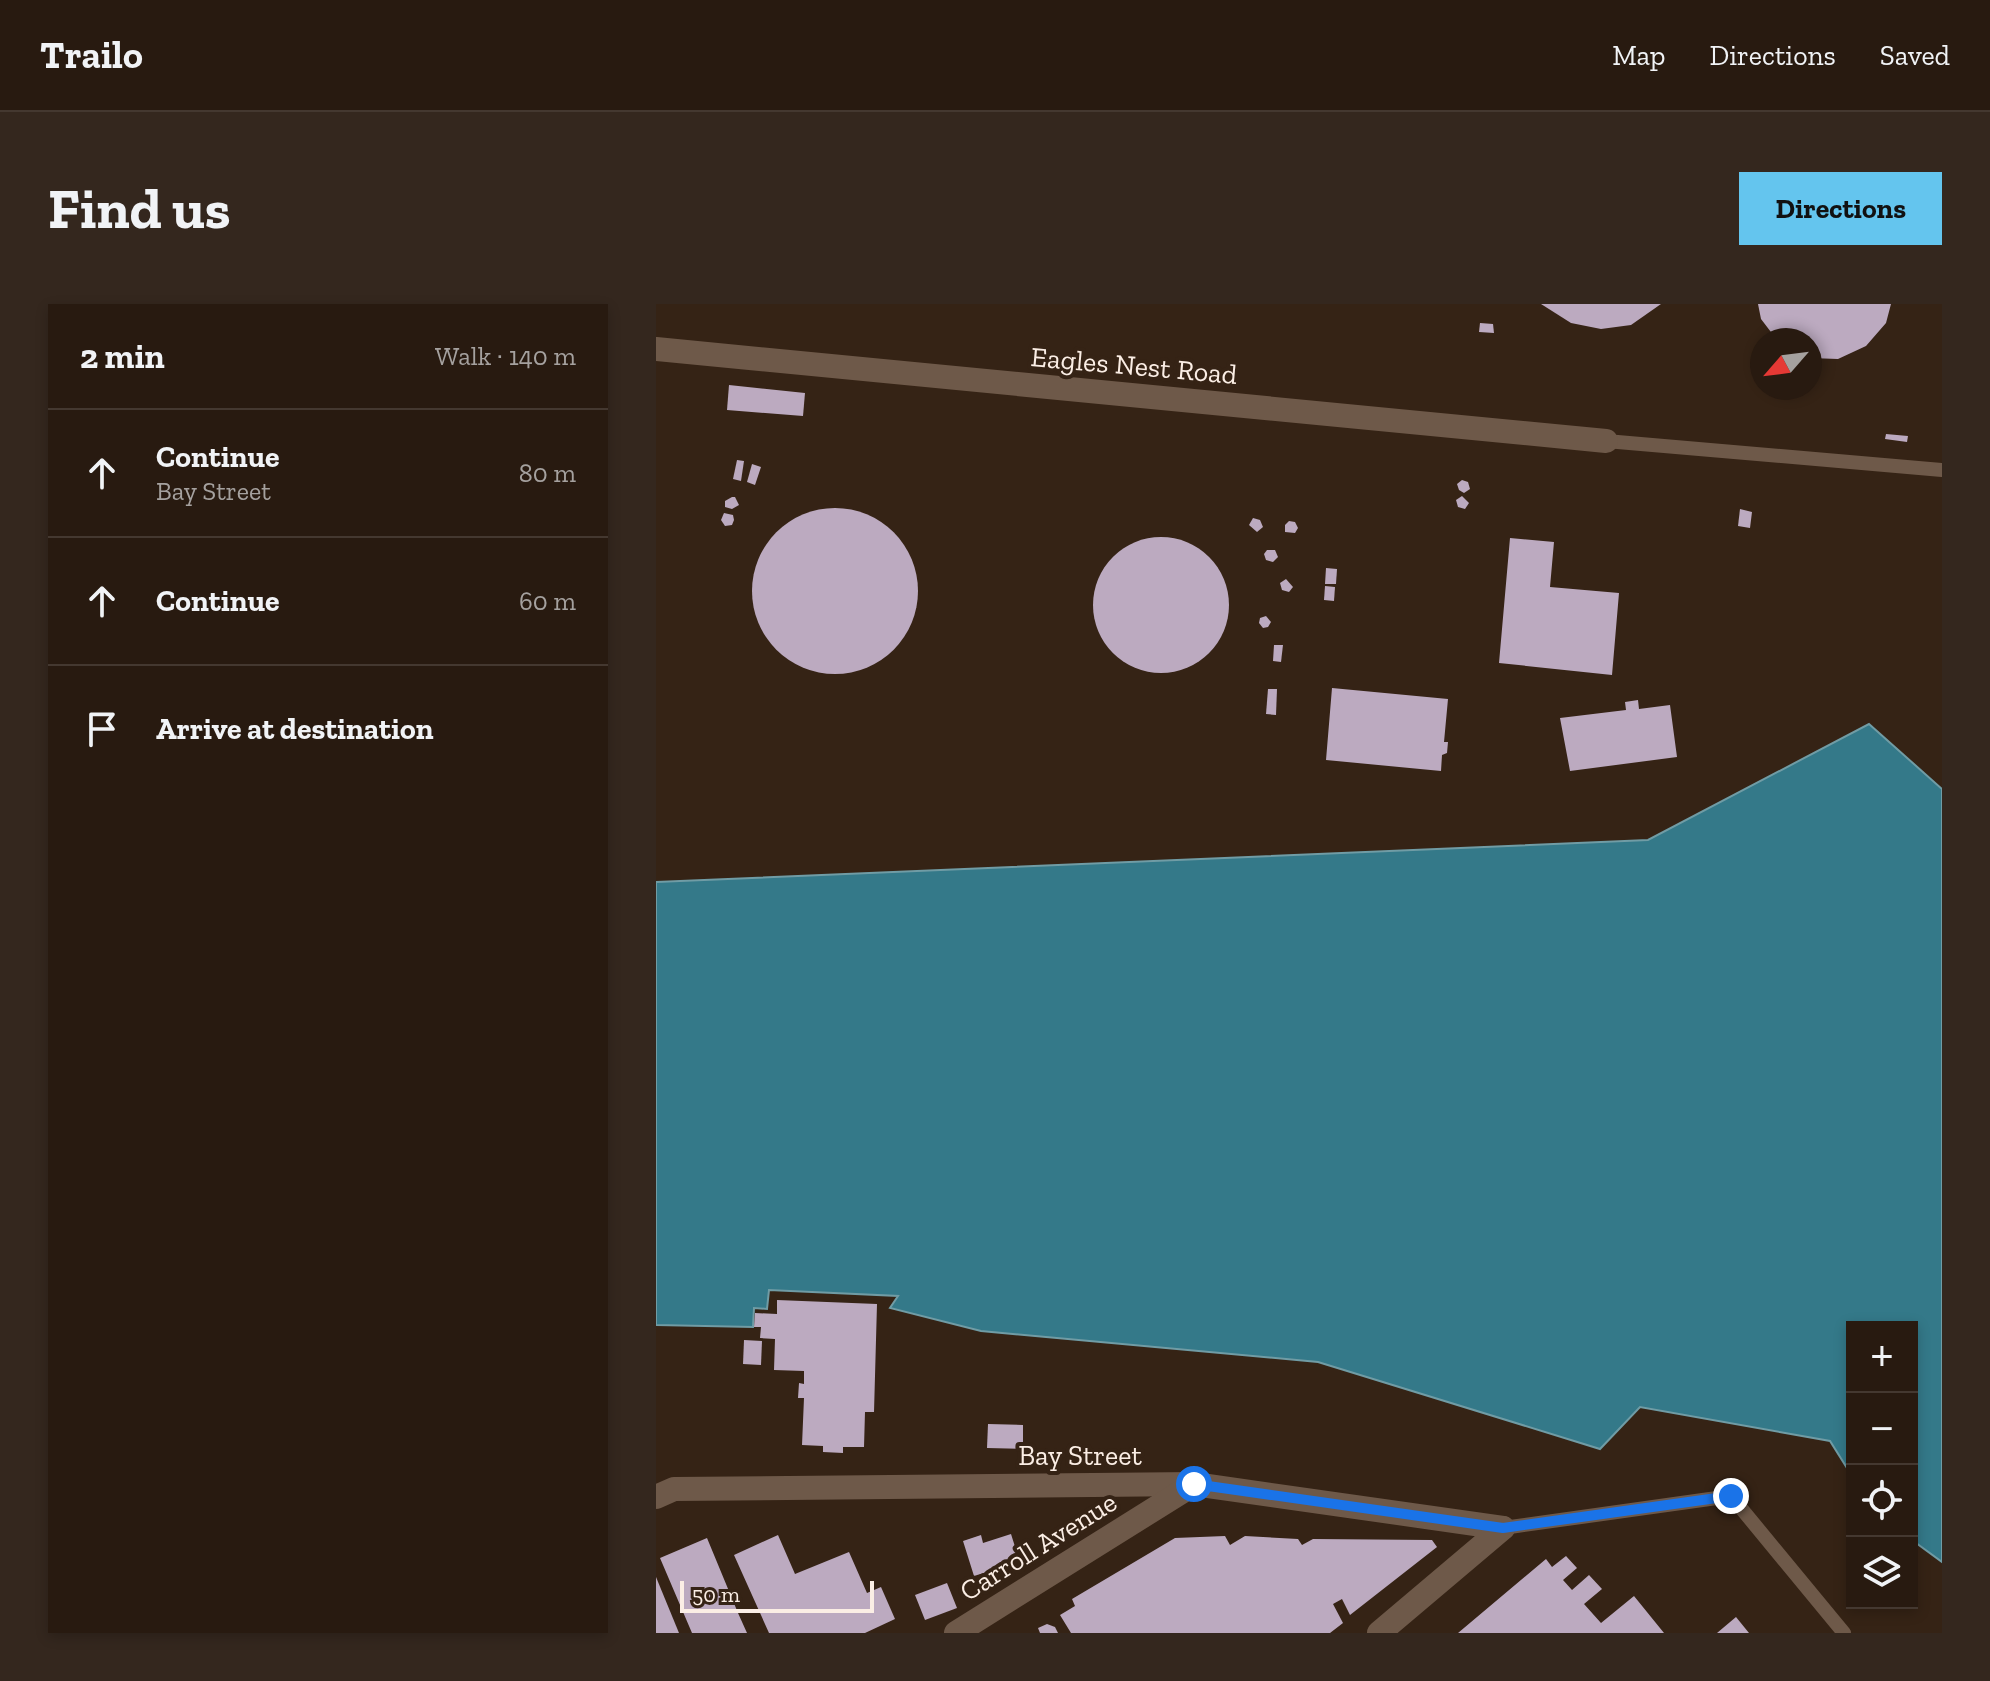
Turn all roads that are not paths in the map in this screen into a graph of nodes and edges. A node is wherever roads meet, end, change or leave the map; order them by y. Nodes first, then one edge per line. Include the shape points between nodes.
1 (656, 349) edge
2 (1606, 441) joint
3 (1942, 470) edge
4 (1194, 1484) junction
5 (656, 1497) edge
6 (1503, 1528) junction
7 (956, 1633) edge
8 (1379, 1633) edge
9 (1844, 1633) edge

1 - 2 street, Eagles Nest Road
2 - 3 lane
4 - 5 street, Bay Street via 674,1489
4 - 6 street, Bay Street
4 - 7 street, Carroll Avenue
6 - 8 street
6 - 9 lane via 1731,1496

